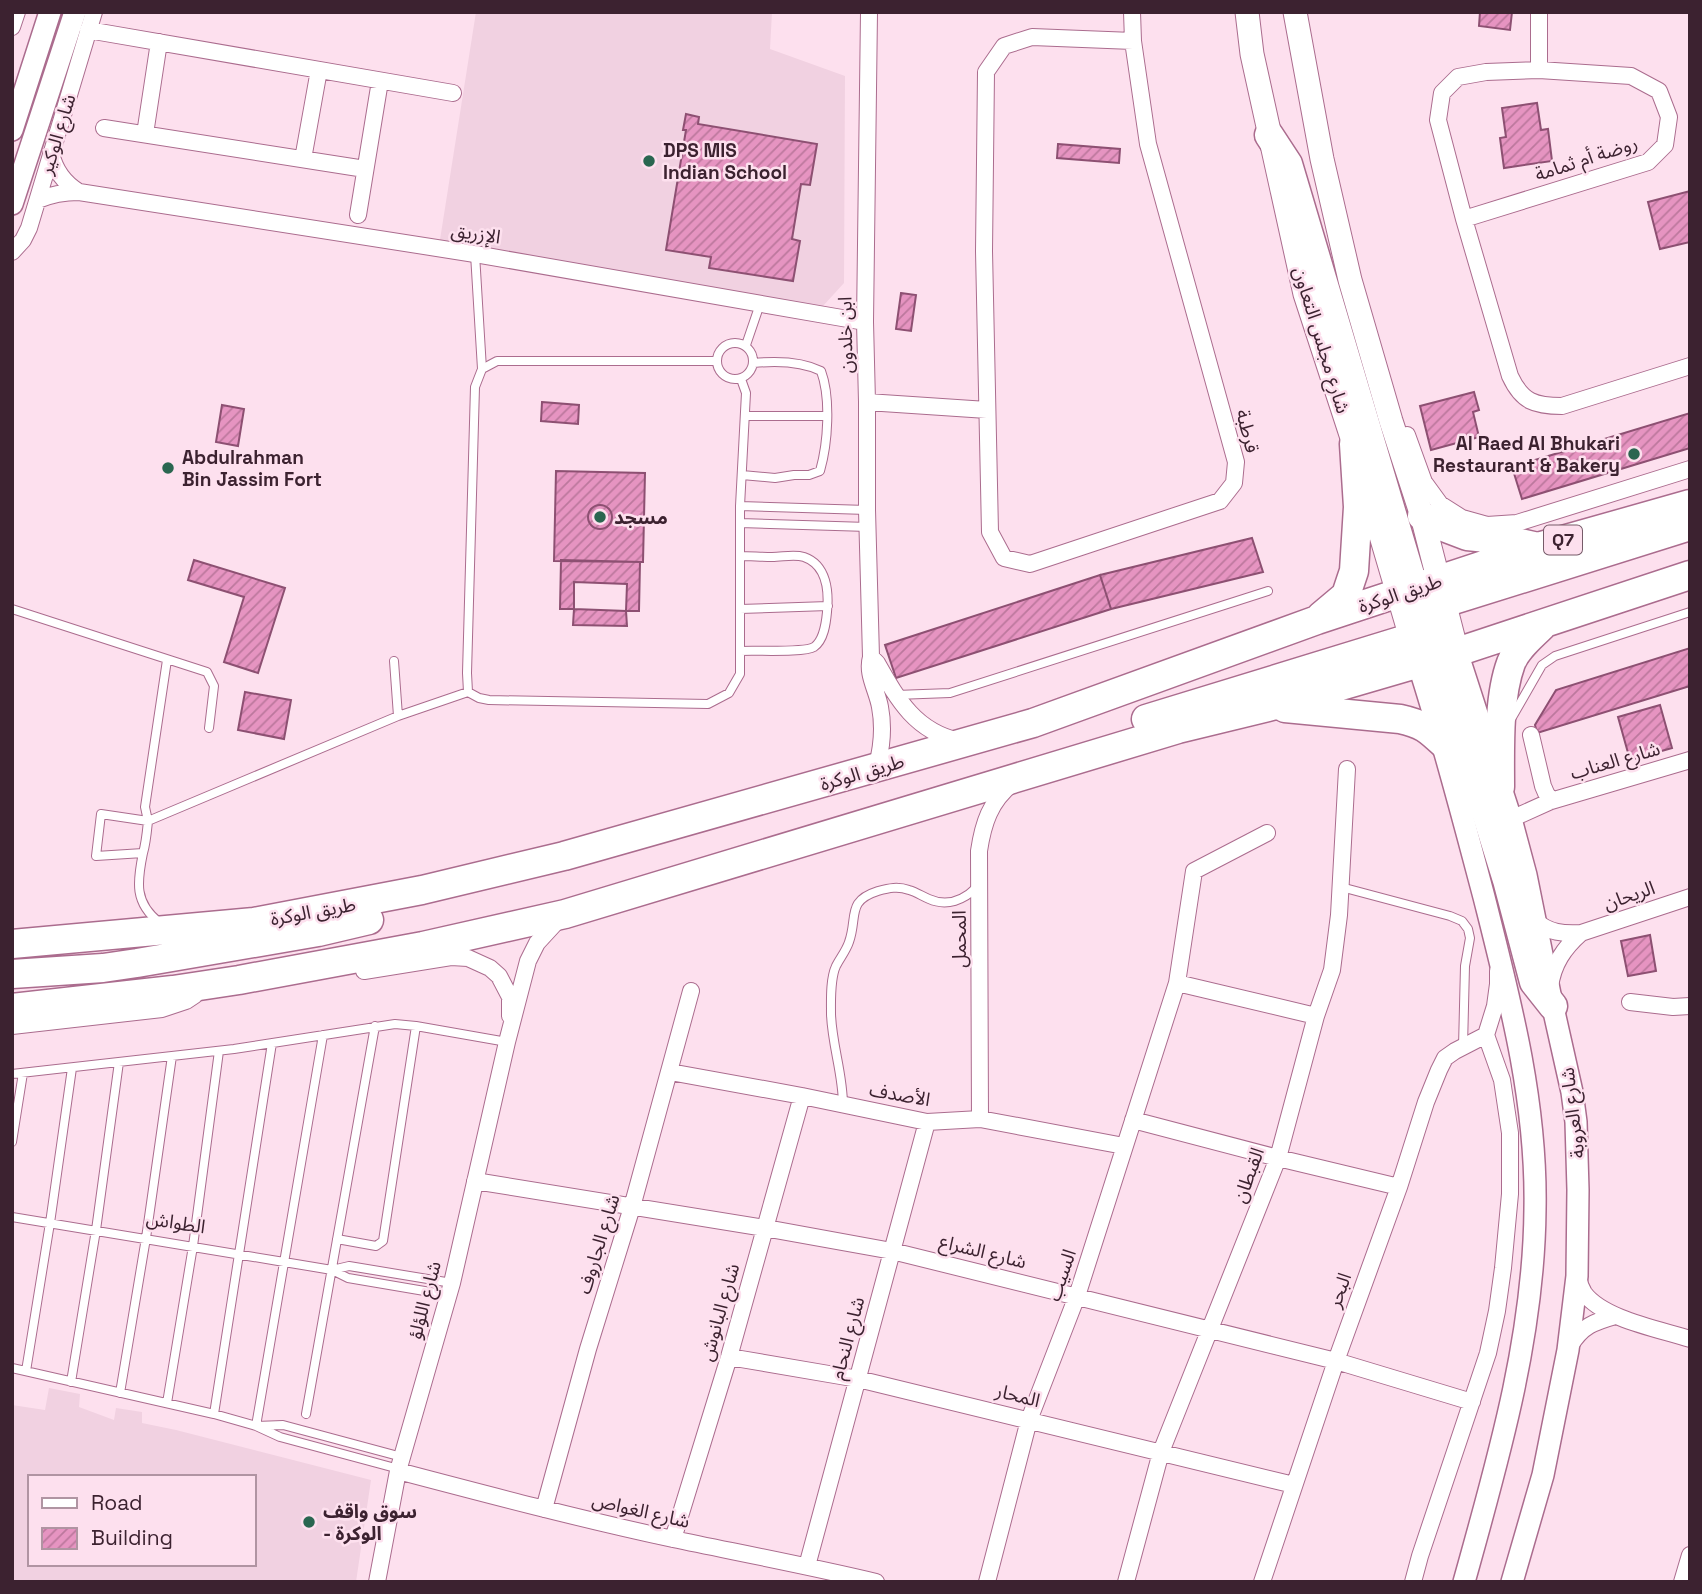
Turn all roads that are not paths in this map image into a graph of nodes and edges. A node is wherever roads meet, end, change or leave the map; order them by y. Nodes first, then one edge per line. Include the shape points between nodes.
1 (17, 12) edge
2 (51, 12) edge
3 (75, 12) edge
4 (94, 12) edge
5 (869, 12) edge
6 (1132, 12) edge
7 (1247, 12) edge
8 (1539, 12) edge
9 (1296, 14) edge
10 (12, 27) edge
11 (89, 30) junction
12 (1133, 41) junction
13 (159, 42) junction
14 (318, 70) junction
15 (1539, 70) junction
16 (380, 81) junction
17 (453, 93) dead end
18 (13, 125) edge
19 (104, 128) dead end
20 (145, 134) junction
21 (1269, 135) junction
22 (51, 152) junction
23 (303, 159) junction
24 (365, 169) junction
25 (79, 192) junction
26 (38, 200) junction
27 (12, 204) edge
28 (358, 215) dead end
29 (1464, 219) junction
30 (12, 252) edge
31 (475, 254) junction
32 (760, 304) junction
33 (865, 323) junction
34 (746, 345) junction
35 (716, 361) junction
36 (754, 363) junction
37 (1690, 366) edge
38 (482, 369) junction
39 (741, 379) junction
40 (867, 402) junction
41 (987, 410) junction
42 (745, 416) junction
43 (827, 416) junction
44 (1391, 421) junction
45 (1354, 444) junction
46 (1690, 469) edge
47 (742, 475) junction
48 (1690, 505) edge
49 (740, 506) junction
50 (867, 510) junction
51 (1422, 516) junction
52 (740, 523) junction
53 (1690, 526) edge
54 (867, 527) junction
55 (1538, 547) junction
56 (740, 556) junction
57 (1690, 575) edge
58 (1690, 586) edge
59 (1268, 591) dead end
60 (1631, 595) junction
61 (828, 606) junction
62 (12, 609) edge
63 (740, 609) junction
64 (1690, 612) edge
65 (1317, 620) junction
66 (1547, 622) junction
67 (1427, 624) junction
68 (740, 651) junction
69 (871, 657) junction
70 (167, 660) junction
71 (394, 661) dead end
72 (468, 692) junction
73 (896, 695) junction
74 (1272, 706) junction
75 (398, 716) junction
76 (209, 728) dead end
77 (1531, 735) dead end
78 (1500, 736) junction
79 (965, 743) junction
80 (1445, 746) junction
81 (1690, 760) edge
82 (876, 769) junction
83 (1347, 769) dead end
84 (1023, 775) junction
85 (1500, 787) junction
86 (1551, 801) junction
87 (1511, 819) junction
88 (148, 821) junction
89 (1267, 833) dead end
90 (143, 853) junction
91 (564, 856) junction
92 (979, 884) junction
93 (1341, 887) junction
94 (620, 897) junction
95 (1690, 897) edge
96 (565, 914) junction
97 (1535, 920) junction
98 (170, 929) junction
99 (1581, 933) junction
100 (12, 944) edge
101 (1497, 947) junction
102 (279, 972) junction
103 (12, 974) edge
104 (1177, 983) junction
105 (213, 984) junction
106 (691, 991) dead end
107 (1551, 1000) junction
108 (1630, 1002) dead end
109 (1690, 1006) edge
110 (12, 1008) edge
111 (1316, 1016) junction
112 (12, 1026) edge
113 (416, 1026) junction
114 (375, 1027) junction
115 (323, 1035) junction
116 (509, 1035) junction
117 (1486, 1035) junction
118 (272, 1043) junction
119 (1463, 1047) junction
120 (219, 1051) junction
121 (172, 1056) junction
122 (120, 1062) junction
123 (72, 1068) junction
124 (670, 1072) junction
125 (23, 1073) junction
126 (12, 1074) edge
127 (802, 1096) junction
128 (843, 1105) junction
129 (981, 1119) junction
130 (1133, 1120) junction
131 (927, 1122) junction
132 (12, 1142) edge
133 (1124, 1146) junction
134 (1278, 1158) junction
135 (475, 1181) junction
136 (1399, 1187) junction
137 (632, 1207) junction
138 (12, 1217) edge
139 (50, 1223) junction
140 (765, 1228) junction
141 (96, 1230) junction
142 (146, 1238) junction
143 (337, 1239) junction
144 (193, 1246) junction
145 (892, 1251) junction
146 (239, 1254) junction
147 (285, 1262) junction
148 (332, 1270) junction
149 (1577, 1276) junction
150 (450, 1289) junction
151 (1077, 1296) junction
152 (1615, 1316) junction
153 (1211, 1329) junction
154 (1690, 1339) edge
155 (1568, 1350) junction
156 (729, 1357) junction
157 (1336, 1361) junction
158 (12, 1368) edge
159 (26, 1371) junction
160 (858, 1379) junction
161 (71, 1382) junction
162 (120, 1393) junction
163 (1472, 1402) junction
164 (167, 1403) junction
165 (214, 1414) junction
166 (306, 1414) dead end
167 (1029, 1420) junction
168 (256, 1426) junction
169 (1161, 1452) junction
170 (400, 1465) junction
171 (1294, 1485) junction
172 (544, 1509) junction
173 (673, 1539) junction
174 (1690, 1555) edge
175 (807, 1566) junction
176 (377, 1582) edge
177 (876, 1582) edge
178 (987, 1582) edge
179 (1126, 1582) edge
180 (1262, 1582) edge
181 (1413, 1582) edge
182 (1464, 1582) edge
183 (1512, 1582) edge
184 (1682, 1582) edge

1 - 10 street
2 - 18 street
3 - 27 street, شارع الوكير
4 - 11 street, شارع الوكير
5 - 33 street, ابن خلدون
6 - 12 street, قرطبة
7 - 21 main road, شارع مجلس التعاون
8 - 15 street
9 - 44 main road via 1350,280
11 - 13 street
11 - 22 street, شارع الوكير
12 - 41 street, قرطبة via 1032,37 1004,46 986,72
12 - 41 street, قرطبة via 1148,144 1236,462 1234,483 1220,501 1030,564 1004,558 990,532
13 - 14 street
13 - 20 street
14 - 16 street
14 - 23 street
15 - 29 street, روضة أم ثمامة via 1458,77 1442,93 1438,120
15 - 29 street, روضة أم ثمامة via 1631,76 1659,91 1669,117 1665,145 1648,162
16 - 17 street
16 - 24 street
19 - 20 street
20 - 23 street
21 - 45 main road, شارع مجلس التعاون via 1305,294
21 - 67 highway via 1289,164
22 - 25 street via 57,171
22 - 26 street, شارع الوكير
23 - 24 street
24 - 28 street
25 - 26 street, الإزريق
25 - 31 street, الإزريق
26 - 30 street, شارع الوكير via 23,240
29 - 37 street, روضة أم ثمامة via 1510,376 1528,400 1562,406
31 - 32 street, الإزريق
31 - 38 lane
32 - 33 street, الإزريق
32 - 34 lane
33 - 40 street, ابن خلدون
34 - 35 lane via 726,344
34 - 36 lane
35 - 38 lane via 497,361
35 - 39 lane via 729,379
36 - 39 lane
36 - 43 lane via 809,365 821,371
38 - 72 lane via 475,387
39 - 42 lane
40 - 41 street
40 - 50 street, ابن خلدون
42 - 43 lane
42 - 47 lane
43 - 47 lane via 820,471 775,478
44 - 46 street via 1406,432 1424,482 1440,504 1462,518 1487,525 1517,523
44 - 51 main road
45 - 65 highway via 1359,508 1354,571 1346,595
45 - 67 main road, شارع مجلس التعاون
47 - 49 lane
48 - 55 highway, طريق الوكرة / Q7
49 - 50 lane
49 - 52 lane
50 - 54 street, ابن خلدون
51 - 55 highway via 1467,536
51 - 67 main road
52 - 54 lane
52 - 56 lane
53 - 67 highway
54 - 69 street, ابن خلدون
55 - 67 highway, طريق الوكرة / Q7
56 - 61 lane via 804,557 823,572
56 - 63 lane
57 - 60 highway, طريق الوكرة
58 - 60 street, طريق الوكرة
59 - 73 lane via 950,693
60 - 66 highway, طريق الوكرة
61 - 63 lane
61 - 68 lane via 821,640 814,648
62 - 70 lane
63 - 68 lane
64 - 78 lane via 1555,656 1542,665
65 - 67 highway, طريق الوكرة
65 - 79 highway, طريق الوكرة via 1033,723
66 - 67 highway, طريق الوكرة
66 - 78 highway via 1511,662
67 - 74 highway, طريق الوكرة
67 - 80 street
67 - 85 street, شارع العروبة
67 - 94 highway via 682,860
67 - 107 highway via 1534,982
68 - 72 lane via 740,674 729,693 708,704 489,700
69 - 73 street
69 - 82 street, ابن خلدون via 869,667 882,721
70 - 76 lane via 206,672 214,686
70 - 88 lane via 145,807
71 - 75 lane
72 - 75 lane
73 - 79 street via 932,732
74 - 80 highway via 1407,721 1428,729
74 - 84 highway, طريق الوكرة
75 - 88 lane
77 - 86 street, شارع العناب
78 - 85 highway
79 - 82 highway, طريق الوكرة
80 - 101 street
81 - 86 street, شارع العناب
82 - 91 highway, طريق الوكرة
83 - 93 street, القبطان
84 - 92 street, المحمل via 1005,789 982,829
84 - 94 highway, طريق الوكرة
85 - 87 street, شارع العروبة
86 - 87 street, شارع العناب
87 - 97 street, شارع العروبة
88 - 90 lane
88 - 90 lane via 101,814 96,856
89 - 104 street, السيب via 1194,871
90 - 98 lane via 138,874 144,906
91 - 98 highway, طريق الوكرة via 338,907 254,922
91 - 103 highway via 478,895 318,932 103,968
92 - 128 lane via 953,902 932,901 893,887 857,903 849,943 835,968 832,997
92 - 129 street, المحمل
93 - 111 street, القبطان via 1332,970
93 - 119 lane via 1462,921 1470,937
94 - 96 highway, طريق الوكرة
95 - 99 street, الريحان
96 - 102 highway, طريق الوكرة
96 - 116 street, شارع اللؤلؤ via 537,943 528,961
97 - 99 street, الريحان via 1555,932
97 - 107 street, شارع العروبة
98 - 100 highway, طريق الوكرة
99 - 107 street via 1558,959
101 - 117 street via 1498,984
101 - 182 street via 1529,1104 1535,1167 1534,1250 1511,1401
102 - 105 highway, طريق الوكرة
102 - 116 street, شارع اللؤلؤ via 322,977 468,958 490,968 505,986 510,997
104 - 111 street
104 - 130 street, السيب
105 - 110 highway, طريق الوكرة
105 - 112 street via 162,1009
106 - 124 street, شارع الجاروف
107 - 149 street, شارع العروبة via 1576,1122
108 - 109 street
111 - 134 street, القبطان
113 - 114 lane
113 - 116 lane
113 - 143 lane via 383,1241 376,1246
114 - 115 lane
114 - 143 lane
115 - 118 lane
115 - 147 lane
116 - 135 street, شارع اللؤلؤ
117 - 119 street, البحر
117 - 163 street via 1502,1080 1510,1133 1510,1195 1497,1311
118 - 120 lane
118 - 146 lane
119 - 136 street, البحر via 1445,1058 1438,1070
120 - 121 lane
120 - 144 lane
121 - 122 lane
121 - 142 lane
122 - 123 lane
122 - 141 lane
123 - 125 lane
123 - 139 lane
124 - 127 street, الأصدف
124 - 137 street, شارع الجاروف
125 - 126 lane
125 - 132 lane
127 - 128 street, الأصدف
127 - 140 street, شارع البانوش
128 - 131 street, الأصدف
129 - 131 street, الأصدف
129 - 133 street, الأصدف
130 - 133 street, السيب
130 - 134 street
131 - 145 street, شارع النحام
133 - 151 street, السيب
134 - 136 street
134 - 153 street, القبطان
135 - 137 street, شارع الشراع
135 - 150 street, شارع اللؤلؤ
136 - 157 street, البحر
137 - 140 street, شارع الشراع
137 - 172 street, شارع الجاروف
138 - 139 lane, الطواش
139 - 141 lane, الطواش
139 - 159 lane
140 - 145 street, شارع الشراع
140 - 156 street, شارع البانوش
141 - 142 lane, الطواش
141 - 161 lane
142 - 144 lane, الطواش
142 - 162 lane
143 - 148 lane
144 - 146 lane, الطواش
144 - 164 lane
145 - 151 street, شارع الشراع
145 - 160 street, شارع النحام
146 - 147 lane, الطواش
146 - 165 lane
147 - 148 lane, الطواش
147 - 168 lane
148 - 150 lane, الطواش via 348,1278
148 - 166 lane
149 - 152 street via 1583,1292
149 - 155 street, شارع العروبة
150 - 170 street, شارع اللؤلؤ
151 - 153 street, شارع الشراع
151 - 167 street, السيب
152 - 154 street
152 - 155 street via 1578,1332
153 - 157 street, شارع الشراع
153 - 169 street, القبطان
155 - 183 street, شارع العروبة via 1543,1475
156 - 160 street, المحار
156 - 173 street, شارع البانوش
157 - 163 street, شارع الشراع
157 - 171 street, البحر
158 - 159 lane
159 - 161 lane
160 - 167 street, المحار
160 - 175 street, شارع النحام
161 - 162 lane
162 - 164 lane
163 - 181 street
164 - 165 lane
165 - 168 lane
167 - 169 street, المحار
167 - 178 street, السيب
168 - 170 lane via 280,1437
169 - 171 street, المحار
169 - 179 street, القبطان
170 - 172 street, شارع الغواص
170 - 176 street, شارع اللؤلؤ
171 - 180 street, البحر
172 - 173 street, شارع الغواص
173 - 175 street, شارع الغواص
174 - 184 street
175 - 177 street, شارع الغواص

